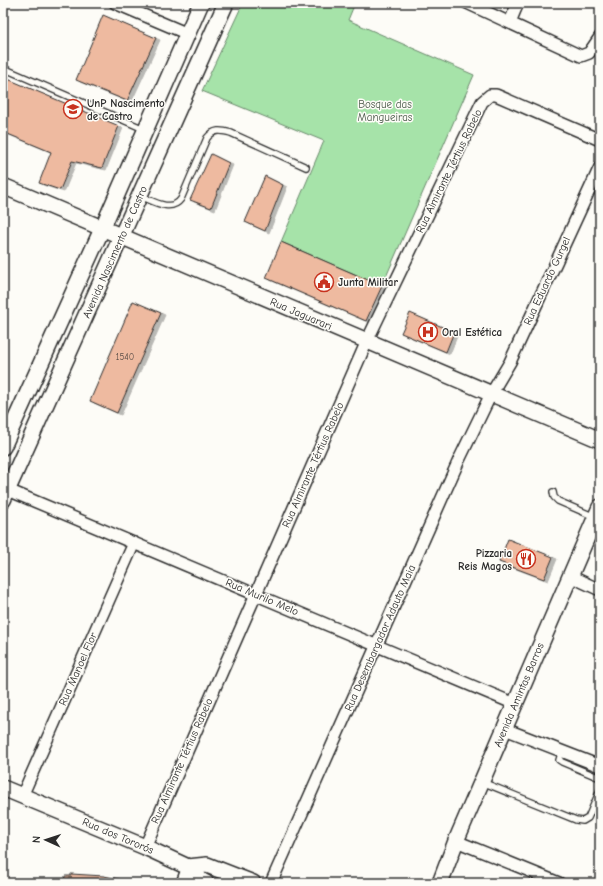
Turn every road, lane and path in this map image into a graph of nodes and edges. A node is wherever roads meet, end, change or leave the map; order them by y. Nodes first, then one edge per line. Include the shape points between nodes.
1 (115, 3) edge
2 (201, 3) edge
3 (226, 3) edge
4 (467, 3) edge
5 (518, 3) edge
6 (510, 22) junction
7 (188, 34) junction
8 (600, 36) edge
9 (3, 68) edge
10 (195, 72) junction
11 (167, 83) junction
12 (146, 129) junction
13 (600, 140) edge
14 (306, 167) dead end
15 (600, 167) edge
16 (3, 186) edge
17 (140, 196) junction
18 (102, 229) junction
19 (122, 237) junction
20 (367, 342) junction
21 (32, 381) junction
22 (491, 394) junction
23 (38, 423) junction
24 (600, 440) edge
25 (3, 447) edge
26 (553, 492) dead end
27 (5, 495) edge
28 (598, 512) edge
29 (134, 543) junction
30 (570, 576) junction
31 (600, 590) edge
32 (256, 594) junction
33 (376, 645) junction
34 (516, 704) junction
35 (505, 729) junction
36 (562, 751) junction
37 (600, 766) edge
38 (600, 778) edge
39 (482, 782) junction
40 (3, 788) edge
41 (600, 790) edge
42 (22, 796) junction
43 (456, 841) junction
44 (145, 847) junction
45 (188, 867) junction
46 (182, 883) edge
47 (206, 883) edge
48 (253, 883) edge
49 (271, 883) edge
50 (440, 883) edge
51 (559, 883) edge

1 - 7 street
2 - 7 main road, Avenida Nascimento de Castro
3 - 10 main road, Avenida Nascimento de Castro
4 - 6 street
5 - 6 street
6 - 8 street via 581,56 591,51
7 - 11 main road, Avenida Nascimento de Castro
9 - 12 lane
10 - 11 main road
10 - 17 main road, Avenida Nascimento de Castro
11 - 12 main road, Avenida Nascimento de Castro
12 - 18 main road, Avenida Nascimento de Castro
13 - 20 street, Rua Almirante Tértius Rabelo via 496,95 486,98 477,111
14 - 17 lane via 231,133 216,131 210,133 207,138 178,203 168,206
15 - 22 street, Rua Eduardo Gurgel via 510,362
16 - 18 main road, Rua Jaguarari
17 - 19 main road, Avenida Nascimento de Castro
18 - 19 main road, Rua Jaguarari
18 - 21 main road, Avenida Nascimento de Castro
19 - 20 main road, Rua Jaguarari
19 - 23 main road, Avenida Nascimento de Castro
20 - 22 main road, Rua Jaguarari
20 - 32 street, Rua Almirante Tértius Rabelo
21 - 23 main road
21 - 25 main road, Avenida Nascimento de Castro
22 - 24 main road, Rua Jaguarari
22 - 33 street, Rua Desembargador Adauto Maia
23 - 27 main road, Avenida Nascimento de Castro
26 - 28 lane via 558,501
27 - 29 street, Rua Murilo Melo
28 - 30 main road, Avenida Amintas Barros
29 - 32 street, Rua Murilo Melo
29 - 42 street, Rua Manoel Flor
30 - 31 street
30 - 34 main road, Avenida Amintas Barros
32 - 33 street, Rua Murilo Melo
32 - 44 street, Rua Almirante Tértius Rabelo
33 - 34 street, Rua Murilo Melo
33 - 49 street, Rua Desembargador Adauto Maia
34 - 35 main road, Avenida Amintas Barros
35 - 36 street
35 - 39 main road, Avenida Amintas Barros
36 - 37 street
36 - 38 lane via 562,762
39 - 41 lane via 583,821 588,818
39 - 43 main road, Avenida Amintas Barros
40 - 42 main road, Rua dos Tororós
42 - 44 main road, Rua dos Tororós
43 - 50 main road, Avenida Amintas Barros
43 - 51 street
44 - 45 main road, Rua dos Tororós
45 - 46 street
45 - 47 main road, Rua dos Tororós
45 - 48 main road, Rua dos Tororós via 207,865

